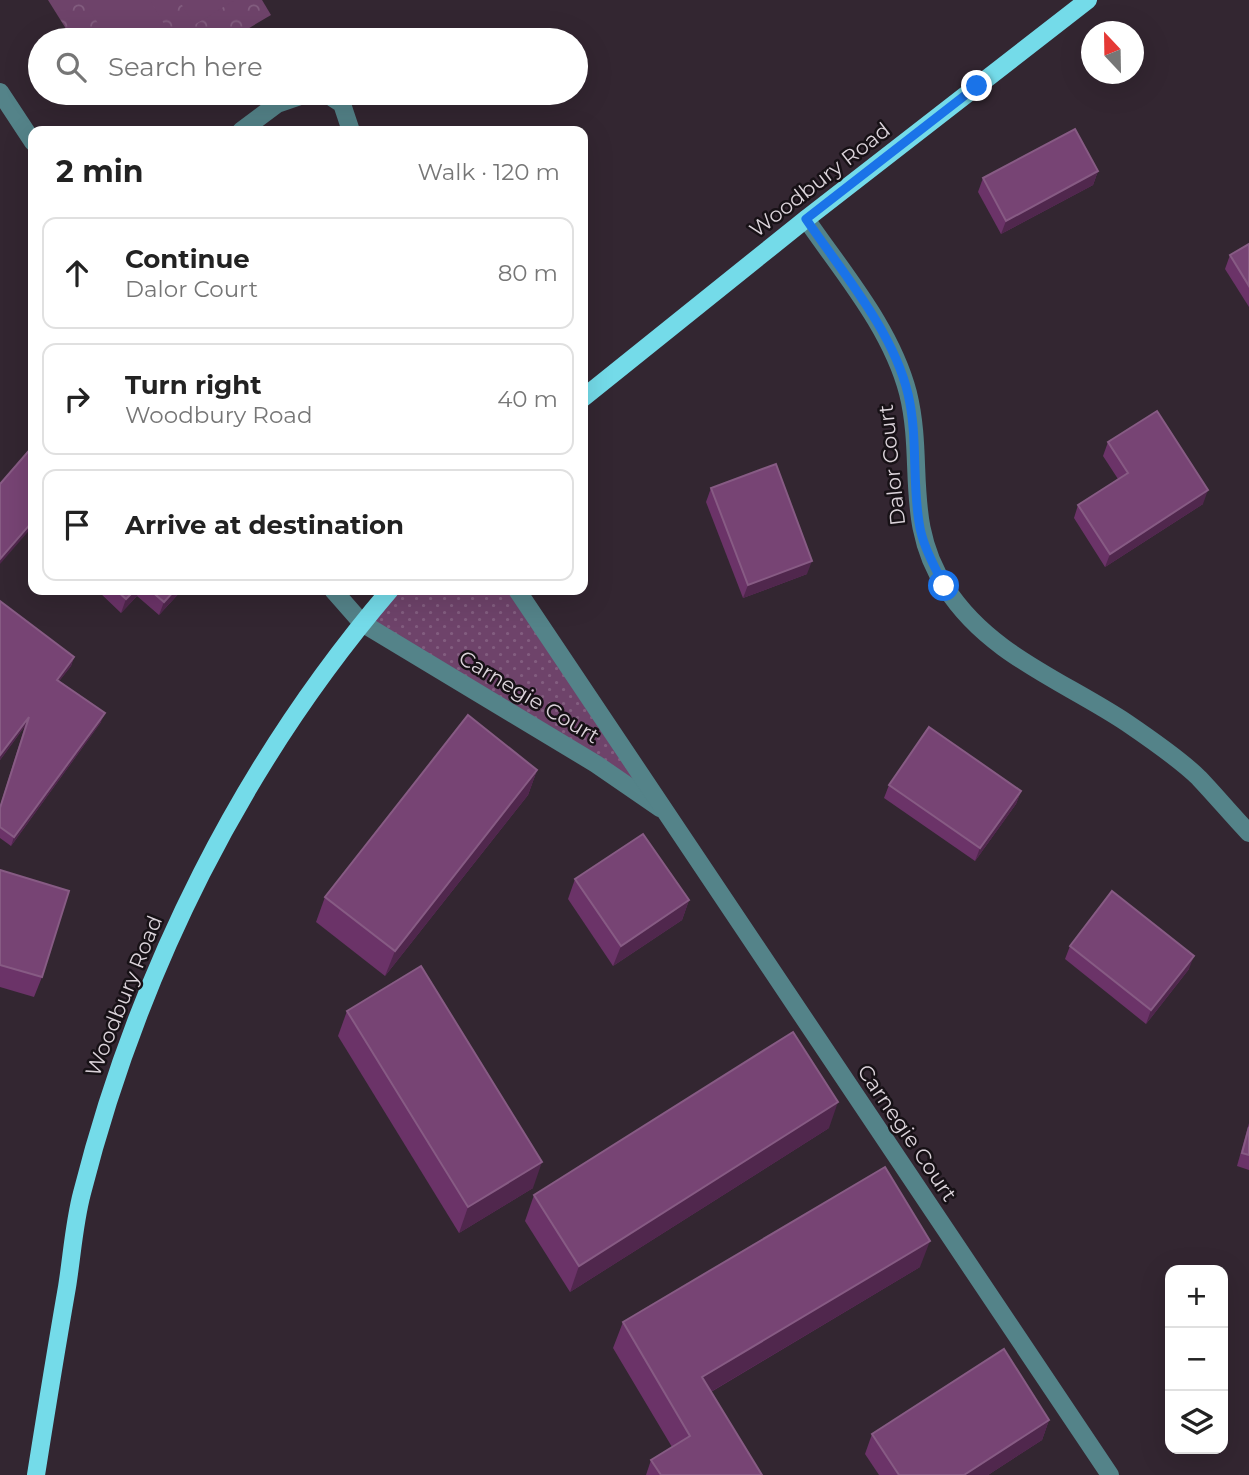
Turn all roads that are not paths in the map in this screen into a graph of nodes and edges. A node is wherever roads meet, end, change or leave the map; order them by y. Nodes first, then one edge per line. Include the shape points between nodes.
1 (1088, 0) edge
2 (0, 92) edge
3 (276, 105) edge
4 (342, 105) edge
5 (248, 126) edge
6 (349, 126) edge
7 (28, 134) edge
8 (806, 219) junction
9 (588, 394) edge
10 (337, 595) edge
11 (386, 595) edge
12 (520, 595) edge
13 (362, 623) junction
14 (670, 815) junction
15 (1249, 833) edge
16 (36, 1475) edge
17 (1110, 1475) edge

1 - 8 main road, Woodbury Road
2 - 7 street
3 - 5 street
4 - 6 street
8 - 9 main road, Woodbury Road
8 - 15 street, Dalor Court via 885,335 907,391 914,429 919,522 944,586 963,612 1010,654 1127,723 1197,776
10 - 13 street, Carnegie Court
11 - 13 main road, Woodbury Road
12 - 14 street, Carnegie Court
13 - 14 street, Carnegie Court via 596,764
13 - 16 main road, Woodbury Road via 316,684 238,806 164,948 141,1007 109,1095 81,1195
14 - 17 street, Carnegie Court

